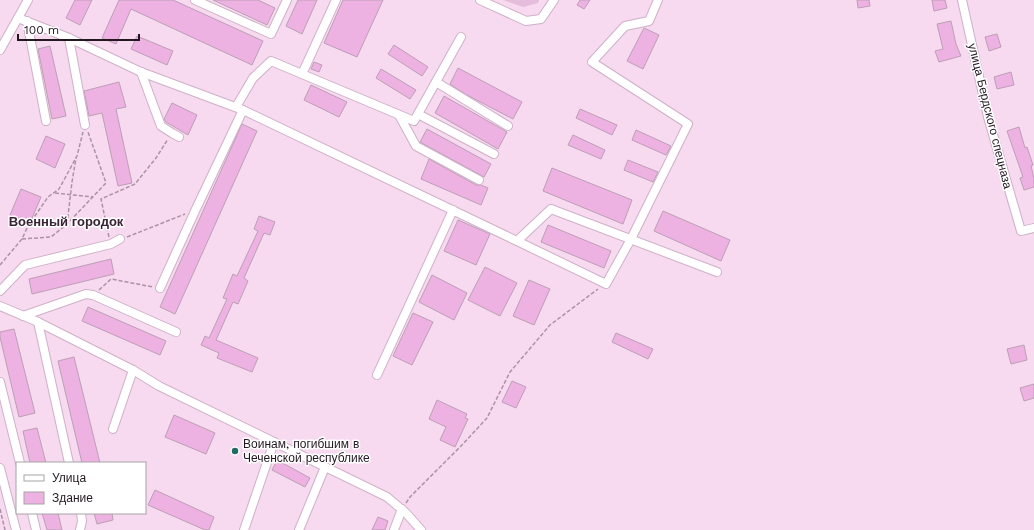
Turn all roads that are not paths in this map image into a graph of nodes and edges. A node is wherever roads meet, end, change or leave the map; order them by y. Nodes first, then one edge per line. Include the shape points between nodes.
1 (28, 0) edge
2 (195, 0) edge
3 (287, 0) edge
4 (336, 0) edge
5 (480, 0) edge
6 (554, 0) edge
7 (658, 0) edge
8 (962, 0) edge
9 (18, 18) junction
10 (27, 21) junction
11 (461, 36) dead end
12 (69, 38) junction
13 (0, 50) edge
14 (141, 72) junction
15 (302, 74) junction
16 (436, 82) junction
17 (240, 109) junction
18 (418, 114) junction
19 (399, 115) junction
20 (46, 121) dead end
21 (85, 125) road end
22 (508, 126) dead end
23 (175, 135) road end
24 (494, 154) dead end
25 (479, 180) dead end
26 (452, 210) junction
27 (1034, 228) edge
28 (120, 239) road end
29 (631, 239) junction
30 (517, 241) junction
31 (717, 272) dead end
32 (160, 288) road end
33 (0, 291) edge
34 (0, 306) edge
35 (23, 316) junction
36 (38, 322) junction
37 (176, 332) dead end
38 (133, 370) junction
39 (376, 375) dead end
40 (0, 382) edge
41 (113, 429) dead end
42 (274, 442) junction
43 (20, 462) edge
44 (69, 462) edge
45 (325, 467) junction
46 (0, 468) edge
47 (402, 509) junction
48 (32, 514) edge
49 (81, 514) edge
50 (16, 530) edge
51 (36, 530) edge
52 (80, 530) edge
53 (244, 530) edge
54 (299, 530) edge
55 (394, 530) edge
56 (421, 530) edge

1 - 9 street
2 - 3 street via 270,34
4 - 15 street
5 - 6 street via 526,21 541,18
7 - 29 street via 648,21 625,26 592,62 688,124
8 - 27 street, улица Бердского спецназа via 988,117 1021,231
9 - 10 street
9 - 13 street
10 - 12 street
10 - 20 street
11 - 16 street
12 - 14 street
12 - 21 street
14 - 17 street
14 - 23 street via 161,126
15 - 17 street via 271,61 253,78
15 - 19 street
16 - 18 street
16 - 22 street
17 - 26 street
17 - 32 street
18 - 19 street via 414,121
18 - 24 street
19 - 25 street via 416,146
26 - 30 street
26 - 39 street
28 - 33 street via 111,244 25,265
29 - 30 street via 551,208
29 - 30 street via 606,284
29 - 31 street
34 - 35 street
35 - 36 street
35 - 37 street via 86,294
36 - 38 street
36 - 44 street
38 - 41 street
38 - 42 street via 159,386
40 - 43 street
42 - 45 street
42 - 53 street
45 - 47 street via 387,497
45 - 54 street
46 - 50 street
47 - 55 street
47 - 56 street
48 - 51 street
49 - 52 street

